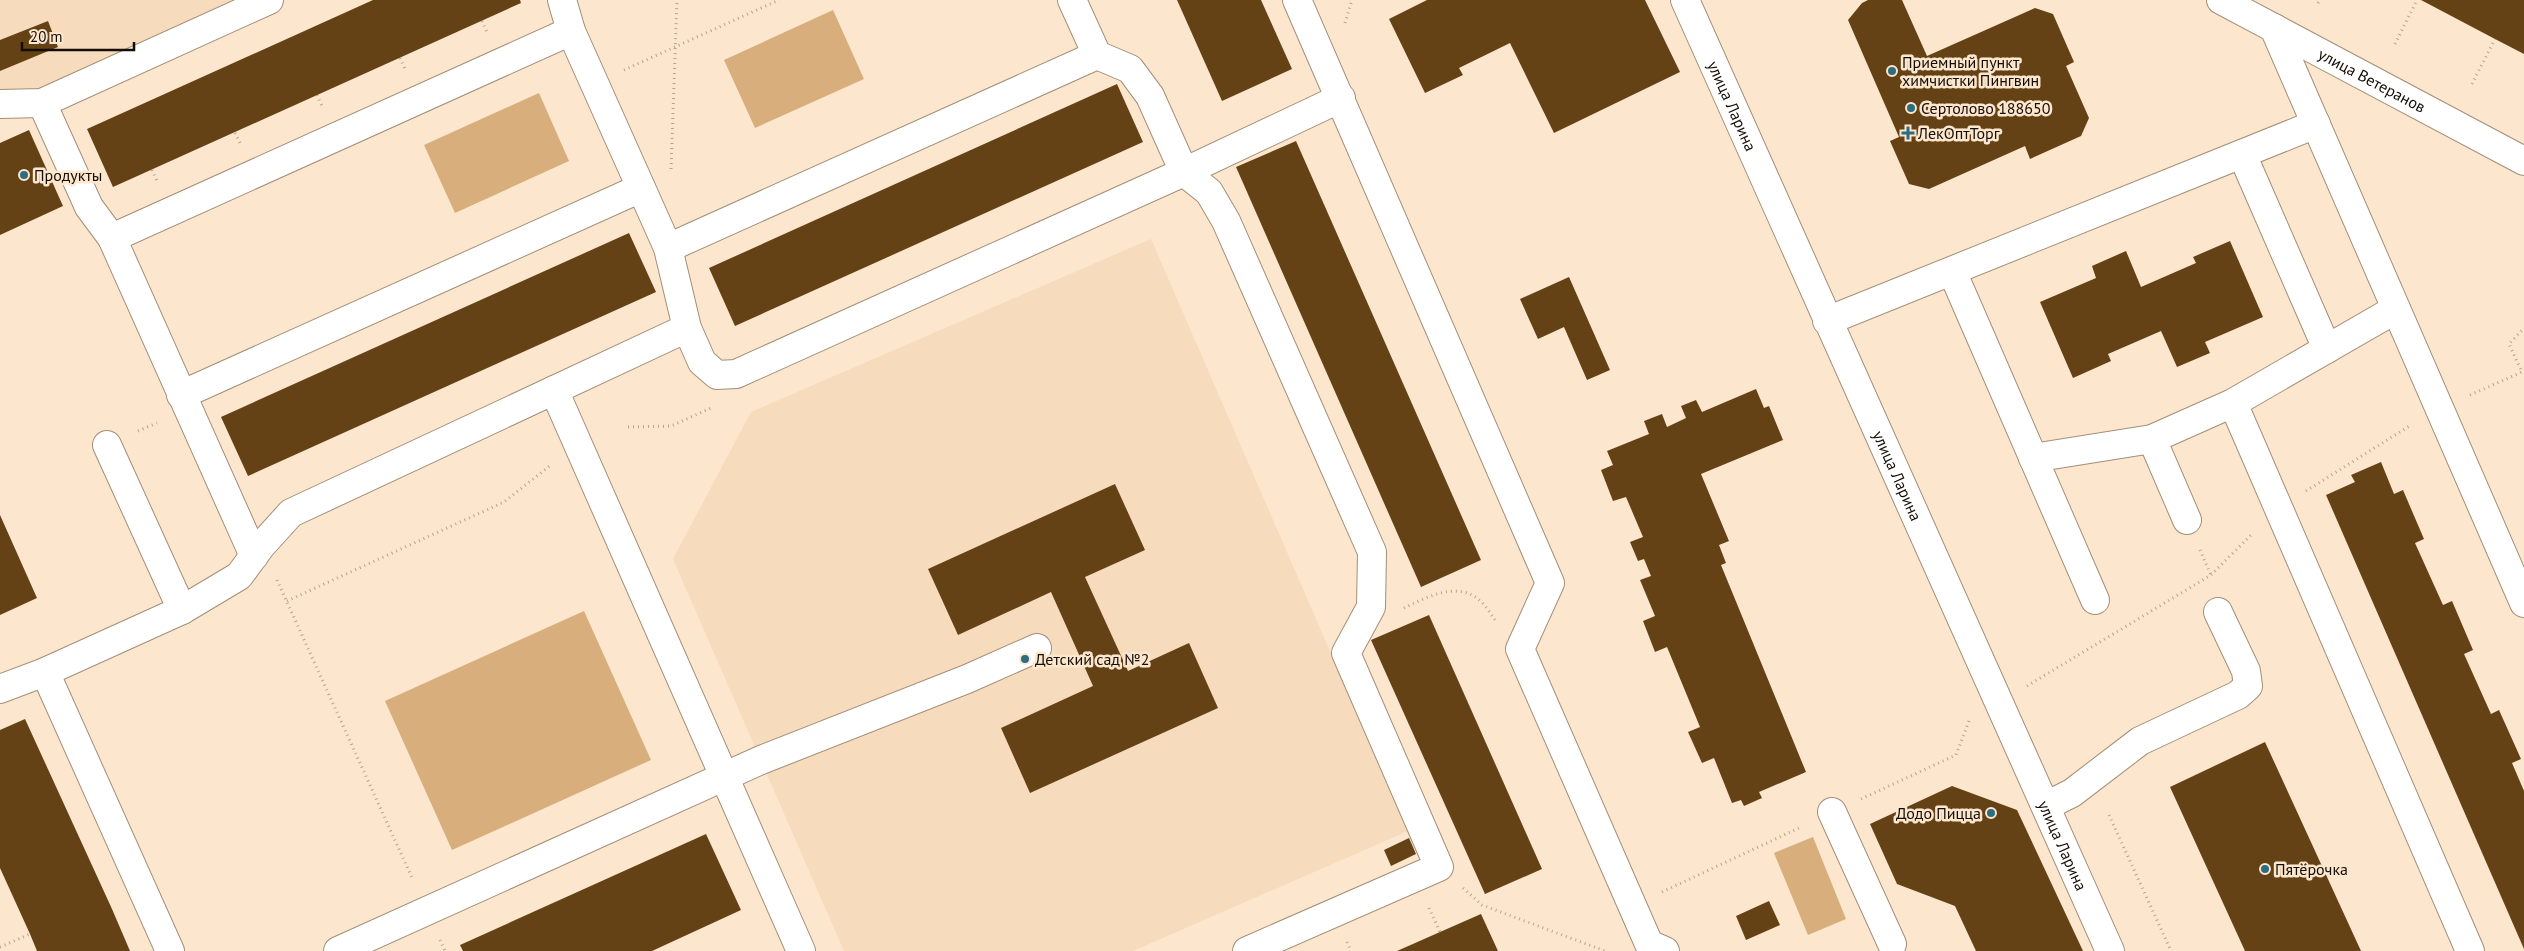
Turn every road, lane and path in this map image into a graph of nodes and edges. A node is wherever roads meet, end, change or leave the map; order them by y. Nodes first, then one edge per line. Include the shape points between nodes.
1 (269, 0) edge
2 (562, 0) edge
3 (678, 0) edge
4 (779, 0) edge
5 (1072, 0) edge
6 (1297, 0) edge
7 (1685, 0) edge
8 (2220, 0) edge
9 (2417, 0) edge
10 (2274, 28) junction
11 (571, 31) junction
12 (2495, 39) dead end
13 (2395, 44) dead end
14 (676, 47) junction
15 (1097, 55) junction
16 (594, 84) junction
17 (2472, 84) dead end
18 (1341, 98) junction
19 (42, 103) junction
20 (0, 104) edge
21 (2316, 124) junction
22 (2242, 154) junction
23 (2524, 161) edge
24 (671, 171) dead end
25 (1184, 172) junction
26 (642, 188) junction
27 (112, 238) junction
28 (668, 248) junction
29 (1952, 271) junction
30 (2396, 309) junction
31 (1828, 321) junction
32 (687, 328) junction
33 (2524, 328) edge
34 (2327, 349) junction
35 (554, 390) junction
36 (184, 402) junction
37 (2233, 403) junction
38 (2440, 408) junction
39 (2406, 429) dead end
40 (2152, 439) junction
41 (107, 445) joint
42 (2033, 458) junction
43 (552, 464) dead end
44 (2312, 487) dead end
45 (2278, 508) junction
46 (2187, 520) dead end
47 (258, 551) junction
48 (1433, 595) dead end
49 (2095, 600) dead end
50 (286, 601) junction
51 (2524, 603) edge
52 (182, 610) junction
53 (2218, 612) dead end
54 (1037, 648) dead end
55 (1520, 649) junction
56 (45, 672) junction
57 (0, 689) edge
58 (2020, 690) dead end
59 (724, 776) junction
60 (2046, 806) junction
61 (1832, 812) dead end
62 (2109, 815) dead end
63 (1439, 867) junction
64 (427, 911) junction
65 (30, 934) dead end
66 (0, 947) edge
67 (792, 948) edge
68 (1649, 949) edge
69 (1889, 949) edge
70 (170, 951) edge
71 (338, 951) edge
72 (445, 951) edge
73 (1247, 951) edge
74 (1605, 951) edge
75 (2110, 951) edge
76 (2171, 951) edge
77 (2470, 951) edge

1 - 19 street
2 - 11 street
3 - 14 path
4 - 14 path
5 - 15 street
6 - 18 street
7 - 31 street, улица Ларина
8 - 10 street, улица Ветеранов
9 - 13 path
10 - 21 street
10 - 23 street, улица Ветеранов
11 - 16 street
11 - 27 street
12 - 17 path
14 - 16 path
14 - 24 path
15 - 25 street via 1130,69 1150,96
15 - 28 street
16 - 26 street
18 - 25 street
18 - 55 street via 1550,583
19 - 20 street
19 - 27 street via 89,207
21 - 22 street
21 - 30 street
22 - 29 street
22 - 34 street
25 - 32 street via 736,374 717,375 702,362
25 - 63 street via 1209,192 1226,221 1372,552 1371,607 1346,652
26 - 28 street
26 - 36 street
27 - 36 street
28 - 32 street
29 - 31 street
29 - 42 street
30 - 34 street
30 - 38 street
31 - 60 street, улица Ларина
32 - 35 street
33 - 38 path via 2509,344 2522,372
34 - 37 street
35 - 47 street via 291,513
35 - 59 street
36 - 41 path
36 - 47 street
37 - 40 street
37 - 45 street
38 - 51 street
39 - 44 path
40 - 42 street
40 - 46 street
41 - 52 street
42 - 49 street
43 - 50 path via 504,502
45 - 58 path via 2211,575
45 - 77 street
47 - 50 path
47 - 52 street via 239,576
48 - 55 path via 1455,591 1477,598
50 - 64 path
52 - 56 street
53 - 60 street via 2246,671 2248,686 2238,695 2140,742 2072,793
54 - 59 street
55 - 68 street
56 - 57 street
56 - 70 street
59 - 64 street
59 - 67 street
60 - 75 street, улица Ларина
61 - 69 street
62 - 76 path
63 - 73 street
63 - 74 path via 1482,906
64 - 71 street
64 - 72 path
65 - 66 path

